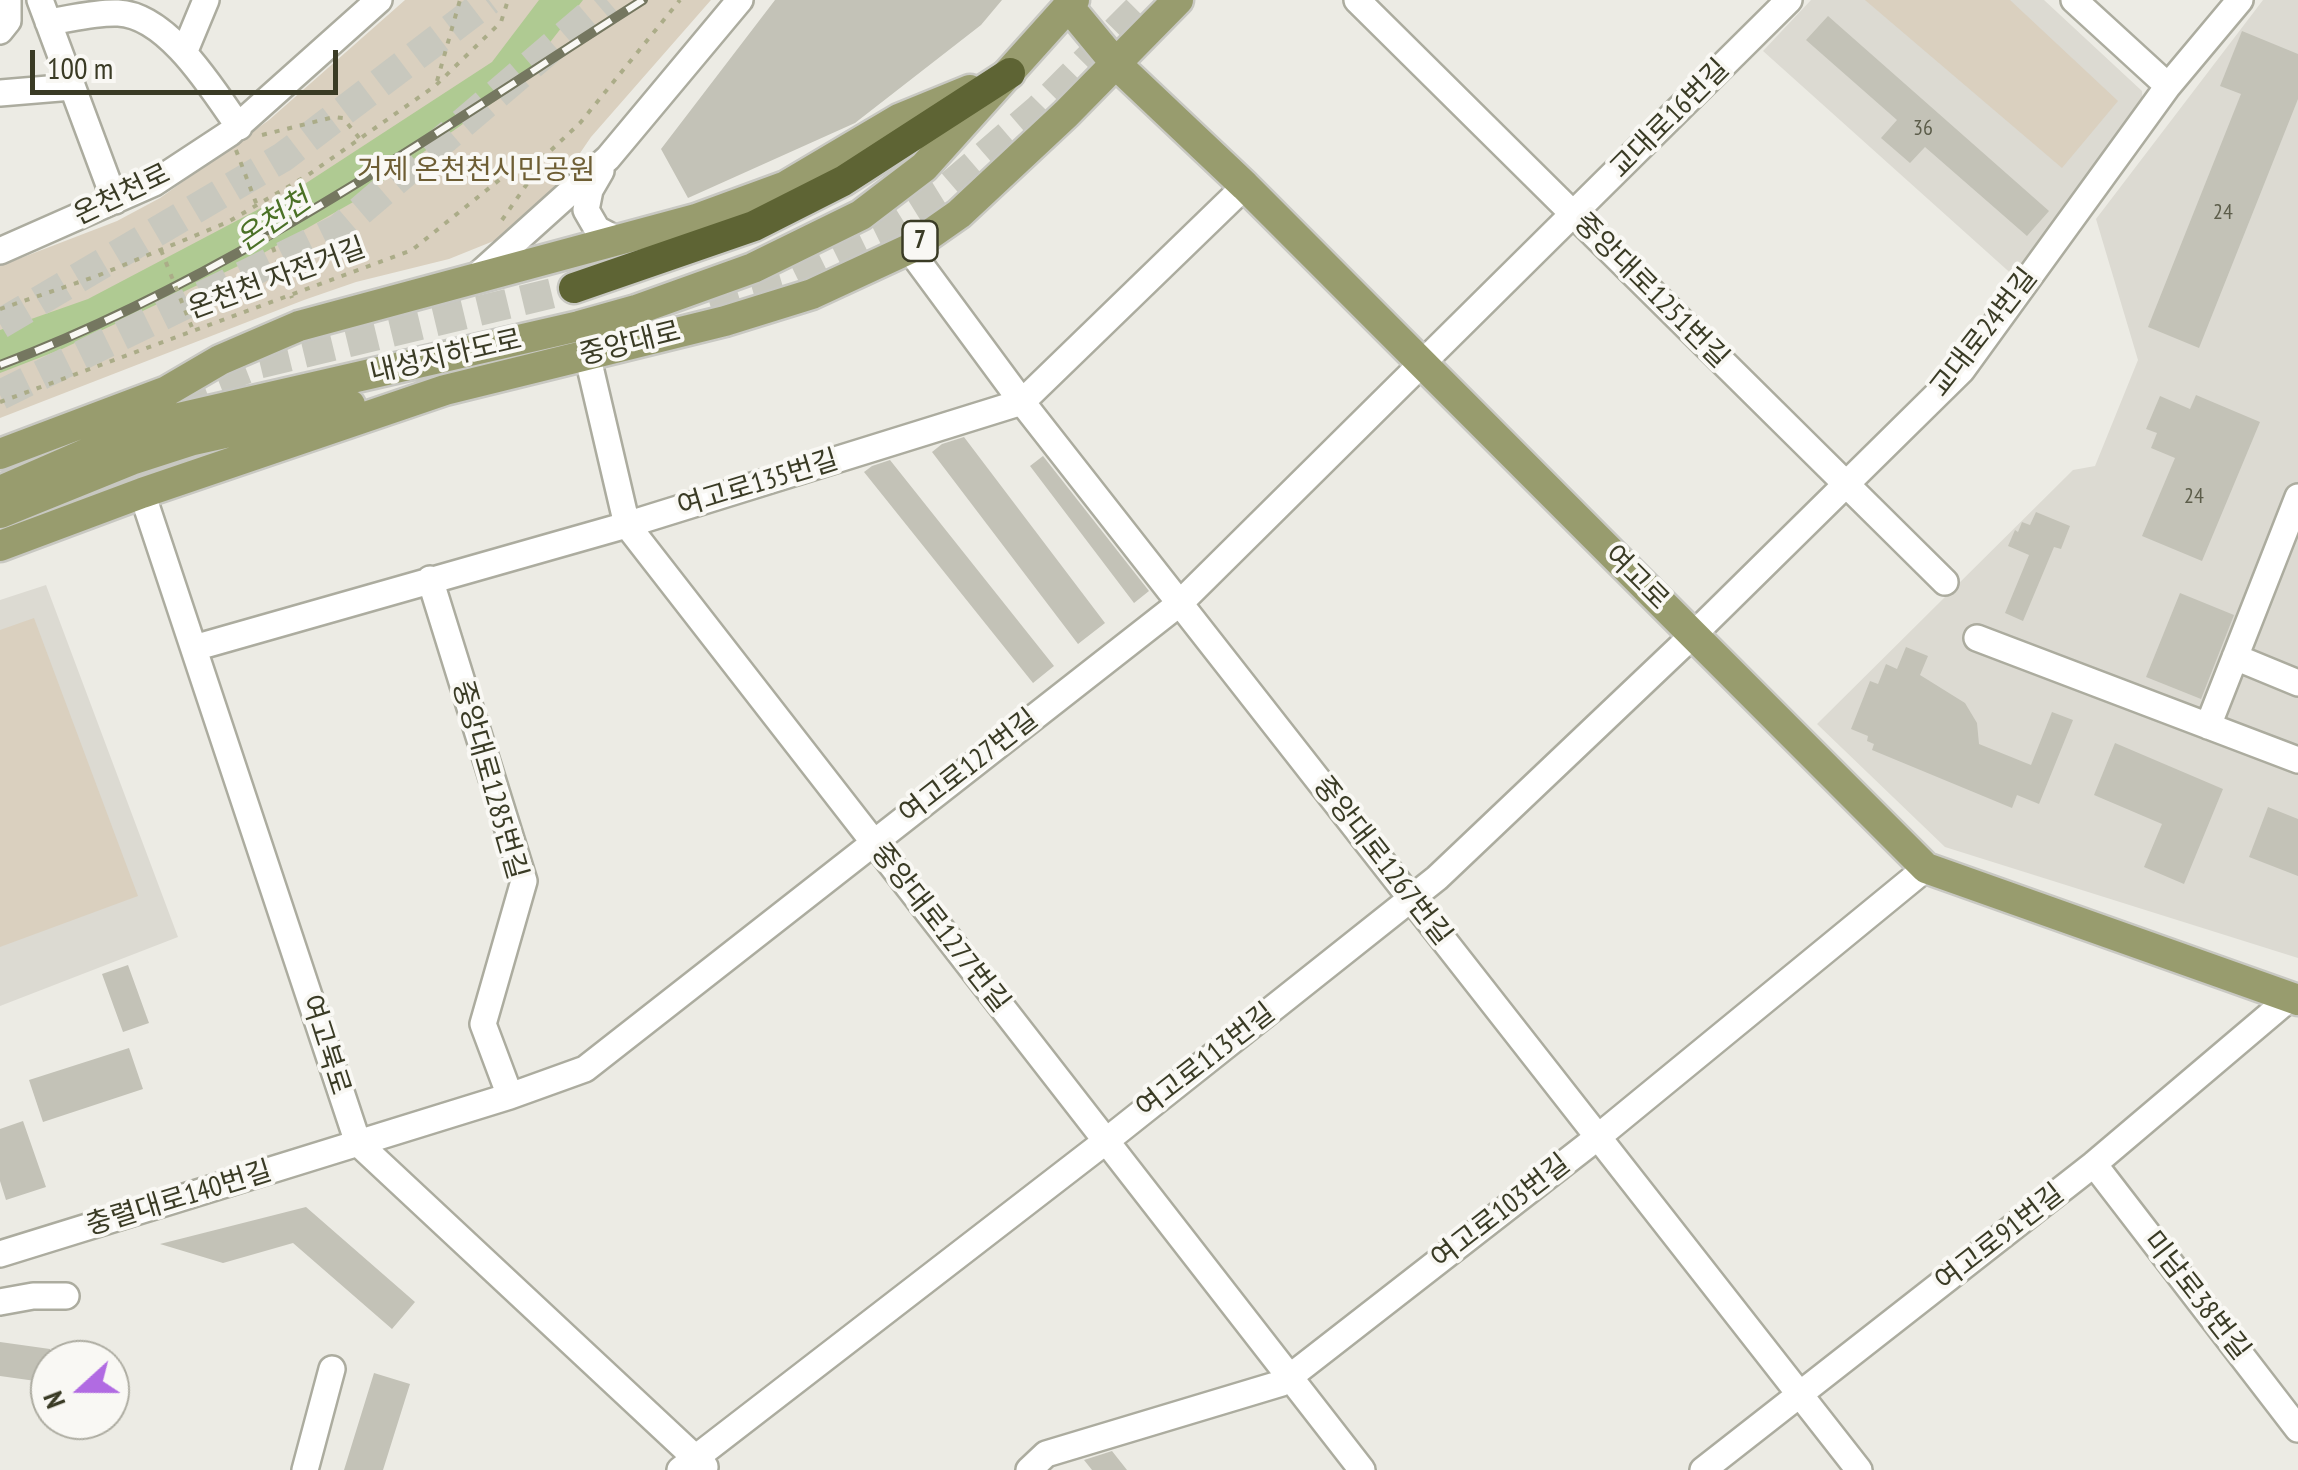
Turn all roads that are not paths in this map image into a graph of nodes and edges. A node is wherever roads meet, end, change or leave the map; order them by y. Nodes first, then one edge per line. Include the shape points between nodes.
1 (8, 0) edge
2 (206, 0) edge
3 (379, 0) edge
4 (740, 0) edge
5 (1178, 0) edge
6 (1357, 0) edge
7 (1789, 0) edge
8 (2074, 0) edge
9 (2240, 0) edge
10 (1070, 2) edge
11 (44, 11) edge
12 (0, 30) edge
13 (184, 53) junction
14 (1116, 64) junction
15 (1010, 73) junction
16 (2168, 86) junction
17 (72, 87) junction
18 (0, 93) edge
19 (237, 138) junction
20 (608, 158) junction
21 (1245, 186) junction
22 (115, 201) junction
23 (1574, 216) junction
24 (618, 240) junction
25 (908, 249) junction
26 (0, 251) edge
27 (470, 282) junction
28 (574, 288) tunnel mouth
29 (588, 354) junction
30 (1420, 362) junction
31 (446, 390) junction
32 (1022, 402) junction
33 (0, 454) edge
34 (1846, 484) junction
35 (0, 491) edge
36 (142, 493) junction
37 (2298, 497) edge
38 (0, 513) edge
39 (627, 525) junction
40 (0, 546) edge
41 (430, 579) junction
42 (1945, 582) dead end
43 (1180, 604) junction
44 (1693, 635) junction
45 (1977, 638) dead end
46 (194, 648) junction
47 (2235, 657) junction
48 (2298, 683) edge
49 (2208, 726) junction
50 (2298, 760) edge
51 (873, 842) junction
52 (1926, 868) junction
53 (1411, 898) junction
54 (2294, 998) edge
55 (510, 1096) junction
56 (1598, 1136) junction
57 (1106, 1141) junction
58 (358, 1143) junction
59 (2094, 1164) junction
60 (0, 1254) edge
61 (66, 1296) dead end
62 (0, 1302) edge
63 (332, 1368) dead end
64 (1290, 1377) junction
65 (1800, 1394) junction
66 (2298, 1429) edge
67 (694, 1466) edge
68 (305, 1470) edge
69 (1029, 1470) edge
70 (1362, 1470) edge
71 (1703, 1470) edge
72 (1859, 1470) edge

1 - 12 street via 8,22
2 - 13 street
3 - 19 street, 온천천로
4 - 20 street
5 - 14 main road, 중앙대로 / 7
6 - 23 street, 중앙대로1251번길
7 - 23 street, 교대로16번길
8 - 16 street
9 - 16 street, 교대로24번길
10 - 14 main road, 여고로
10 - 15 main road, 7
11 - 13 street via 120,13 145,21
11 - 17 street
13 - 19 street
14 - 21 main road, 여고로
14 - 25 main road, 중앙대로 / 7 via 995,184
15 - 24 main road via 899,120 786,186
15 - 28 highway via 843,181 754,226
15 - 35 main road, 내성지하도로 / 7 via 924,167 860,215 752,268 579,326 174,419
16 - 34 street, 교대로24번길 via 1962,370
17 - 18 street
17 - 22 street
19 - 22 street, 온천천로
20 - 24 street via 586,210 597,229
20 - 27 street
21 - 30 main road, 여고로
21 - 32 street, 여고로135번길
22 - 26 street, 온천천로
23 - 30 street, 교대로16번길
23 - 34 street, 중앙대로1251번길
24 - 27 main road
25 - 29 main road, 중앙대로 / 7 via 812,294
25 - 32 street, 중앙대로1267번길
27 - 33 main road via 299,326 167,391
29 - 31 main road, 중앙대로
29 - 39 street, 중앙대로1277번길
30 - 43 street, 여고로127번길
30 - 44 main road, 여고로
31 - 36 main road, 중앙대로
31 - 38 main road, 내성지하도로 via 192,440
32 - 39 street, 여고로135번길
32 - 43 street, 중앙대로1267번길
34 - 42 street, 중앙대로1251번길
34 - 44 street, 교대로24번길
36 - 40 main road, 중앙대로
36 - 46 street, 여고북로
37 - 47 street
39 - 41 street, 여고로135번길
39 - 51 street, 중앙대로1277번길
41 - 46 street, 여고로135번길
41 - 55 street, 중앙대로1285번길 via 524,881 484,1024
43 - 51 street, 여고로127번길
43 - 53 street, 중앙대로1267번길
44 - 52 main road, 여고로
44 - 53 street, 여고로113번길
45 - 49 street
46 - 58 street, 여고북로
47 - 48 street
47 - 49 street
49 - 50 street
51 - 55 street, 여고로127번길 via 585,1069
51 - 57 street, 중앙대로1277번길
52 - 54 main road, 여고로
52 - 56 street, 여고로103번길
53 - 56 street, 중앙대로1267번길
53 - 57 street, 여고로113번길
54 - 59 street, 여고로91번길
55 - 58 street, 여고로127번길
56 - 64 street, 여고로103번길
56 - 65 street, 중앙대로1267번길
57 - 64 street, 중앙대로1277번길
57 - 67 street, 여고로113번길
58 - 60 street, 충렬대로140번길
58 - 67 street, 여고북로
59 - 65 street, 여고로91번길
59 - 66 street, 미남로38번길
61 - 62 street
63 - 68 street
64 - 69 street, 여고로103번길 via 1046,1454
64 - 70 street, 중앙대로1277번길
65 - 71 street, 여고로91번길
65 - 72 street, 중앙대로1267번길

